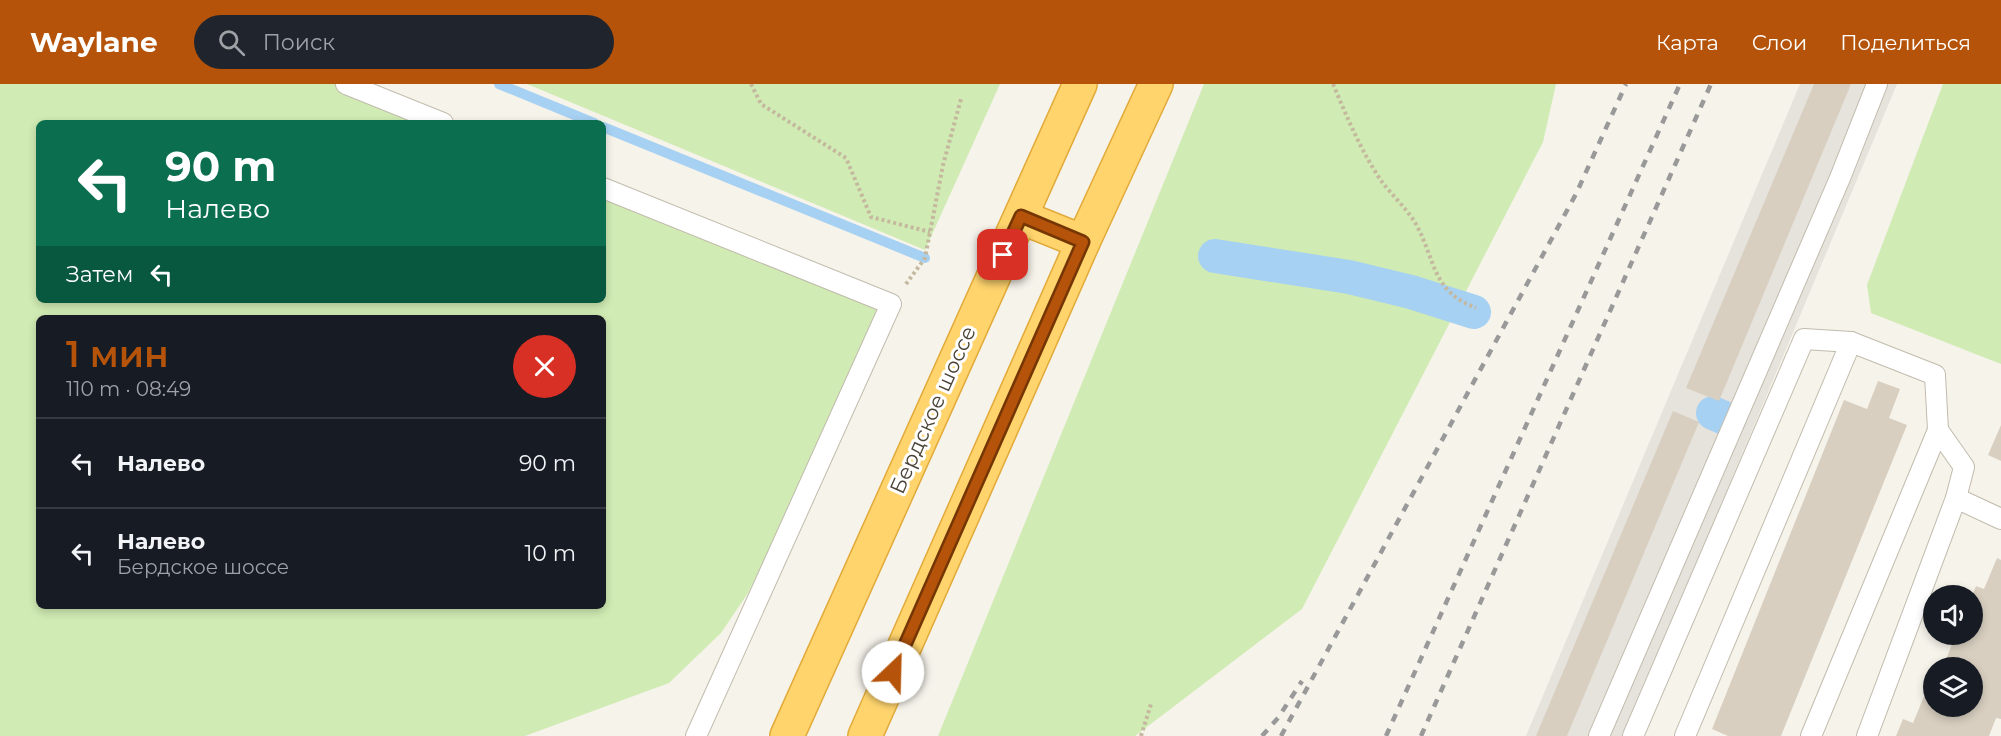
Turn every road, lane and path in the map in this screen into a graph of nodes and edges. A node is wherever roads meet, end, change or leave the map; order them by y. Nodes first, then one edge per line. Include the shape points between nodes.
1 (346, 84) edge
2 (751, 84) edge
3 (1080, 84) edge
4 (1156, 84) edge
5 (1334, 84) edge
6 (1877, 84) edge
7 (961, 99) dead end
8 (436, 120) edge
9 (606, 189) edge
10 (1021, 216) junction
11 (930, 232) junction
12 (1083, 242) junction
13 (891, 304) junction
14 (1476, 308) dead end
15 (1851, 342) junction
16 (1938, 430) junction
17 (1956, 498) junction
18 (2001, 519) edge
19 (1152, 705) dead end
20 (696, 736) edge
21 (787, 736) edge
22 (865, 736) edge
23 (1141, 736) edge
24 (1599, 736) edge
25 (1633, 736) edge
26 (1685, 736) edge
27 (1811, 736) edge
28 (1867, 736) edge

1 - 8 lane
2 - 11 path via 761,104 846,158 871,217
3 - 10 highway, Бердское шоссе
4 - 12 highway
5 - 14 path via 1369,162 1417,226 1425,251 1446,289
6 - 24 lane
7 - 11 path
9 - 13 lane
10 - 12 highway
10 - 21 highway, Бердское шоссе
11 - 13 path via 925,258
12 - 22 highway
13 - 20 lane
15 - 16 lane via 1935,375
15 - 25 lane via 1804,339
15 - 26 lane
16 - 17 lane via 1964,467
16 - 27 lane
17 - 18 lane
17 - 28 lane
19 - 23 path

